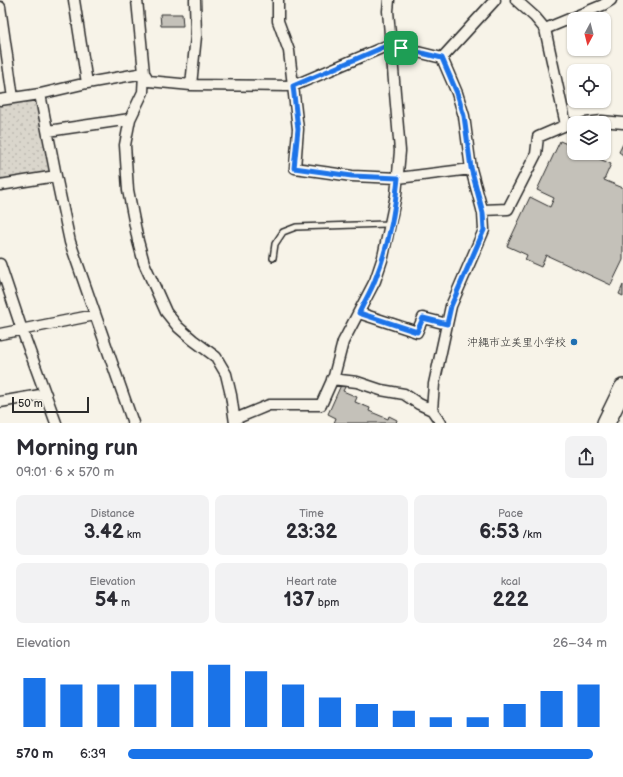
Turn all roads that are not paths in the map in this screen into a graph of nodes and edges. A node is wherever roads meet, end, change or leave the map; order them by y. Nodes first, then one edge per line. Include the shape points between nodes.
1 (74, 0) edge
2 (137, 0) edge
3 (195, 0) edge
4 (278, 0) edge
5 (389, 0) edge
6 (495, 0) edge
7 (516, 0) edge
8 (605, 2) edge
9 (0, 7) edge
10 (1, 28) edge
11 (545, 29) junction
12 (391, 44) junction
13 (442, 58) junction
14 (144, 73) junction
15 (87, 84) junction
16 (192, 85) junction
17 (293, 86) junction
18 (40, 94) junction
19 (12, 98) junction
20 (0, 100) edge
21 (568, 116) edge
22 (130, 119) junction
23 (611, 122) edge
24 (623, 123) edge
25 (567, 125) edge
26 (48, 131) junction
27 (471, 168) junction
28 (56, 176) junction
29 (398, 178) junction
30 (0, 185) edge
31 (482, 210) junction
32 (391, 222) junction
33 (273, 258) dead end
34 (0, 264) edge
35 (359, 313) junction
36 (95, 315) junction
37 (447, 324) junction
38 (22, 330) junction
39 (0, 334) edge
40 (332, 379) junction
41 (623, 388) edge
42 (46, 394) junction
43 (0, 402) edge
44 (432, 410) junction
45 (235, 421) edge
46 (56, 423) edge
47 (133, 423) edge
48 (441, 423) edge
49 (606, 423) edge

1 - 15 street
2 - 14 street
3 - 16 street via 196,36
4 - 17 street via 278,21 289,51
5 - 12 street
6 - 13 street
7 - 11 street
8 - 11 street
9 - 10 street
10 - 19 street
11 - 21 street
12 - 13 street
12 - 17 street
12 - 29 street via 400,151
13 - 27 street via 464,116
14 - 15 street
14 - 16 street via 149,81
14 - 22 street via 143,92
15 - 18 street
16 - 17 street
17 - 29 street via 298,129 294,168 352,176
18 - 19 street
18 - 26 street
19 - 20 street
22 - 26 street
22 - 45 street via 125,145 128,190 144,264 166,312 178,327 216,357 226,374
23 - 24 street
25 - 31 street via 538,137 536,154 508,209
26 - 28 street
27 - 29 street
27 - 31 street
28 - 30 street
28 - 36 street via 70,242
29 - 32 street
31 - 37 street via 484,230 451,306
32 - 33 lane via 296,227 283,232 275,244
32 - 35 street via 375,281
34 - 38 street
35 - 37 street via 417,332 423,318
35 - 40 street via 343,342
36 - 38 street
36 - 47 street
37 - 44 street via 434,384
38 - 39 street
38 - 42 street
40 - 44 street via 358,382 404,394
40 - 45 street via 322,405 270,405
41 - 49 highway
42 - 43 street
42 - 46 street
44 - 48 street

